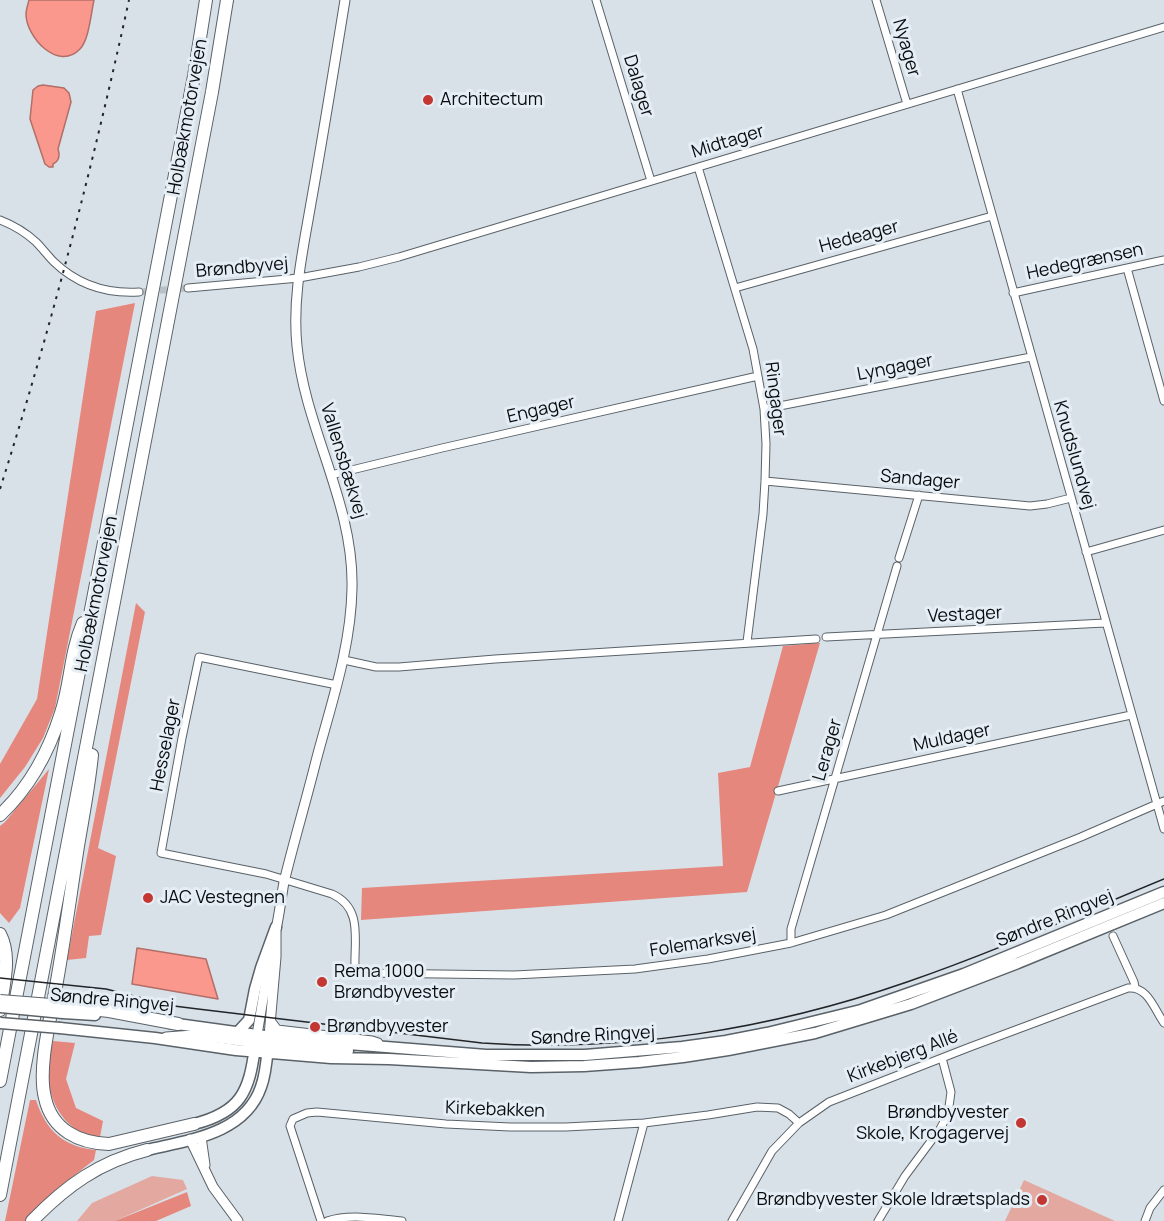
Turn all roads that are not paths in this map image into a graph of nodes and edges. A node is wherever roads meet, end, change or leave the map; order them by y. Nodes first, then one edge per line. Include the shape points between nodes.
1 (206, 0) edge
2 (226, 0) edge
3 (345, 0) edge
4 (596, 0) edge
5 (876, 0) edge
6 (1164, 27) edge
7 (957, 89) junction
8 (907, 104) junction
9 (698, 167) junction
10 (651, 181) junction
11 (992, 216) junction
12 (0, 220) edge
13 (1164, 260) edge
14 (1127, 268) junction
15 (299, 278) junction
16 (188, 288) tunnel mouth
17 (735, 288) junction
18 (139, 292) tunnel mouth
19 (1013, 293) junction
20 (1031, 357) junction
21 (758, 376) junction
22 (1164, 401) edge
23 (764, 409) junction
24 (331, 475) junction
25 (765, 481) junction
26 (919, 495) junction
27 (1071, 498) junction
28 (1164, 530) edge
29 (1086, 552) junction
30 (899, 558) dead end
31 (897, 566) dead end
32 (92, 603) junction
33 (1106, 623) junction
34 (878, 634) junction
35 (826, 637) dead end
36 (816, 639) dead end
37 (747, 642) junction
38 (344, 660) junction
39 (337, 685) junction
40 (96, 692) junction
41 (1131, 715) junction
42 (836, 778) junction
43 (778, 791) dead end
44 (1164, 801) edge
45 (1156, 805) junction
46 (0, 815) edge
47 (1164, 829) edge
48 (285, 880) junction
49 (1164, 892) edge
50 (1164, 903) edge
51 (276, 927) junction
52 (0, 934) edge
53 (1113, 936) dead end
54 (791, 943) junction
55 (1135, 987) junction
56 (0, 1001) edge
57 (0, 1009) edge
58 (64, 1009) junction
59 (271, 1022) junction
60 (0, 1023) edge
61 (1164, 1023) edge
62 (178, 1024) joint
63 (238, 1032) junction
64 (256, 1043) junction
65 (268, 1045) junction
66 (389, 1048) junction
67 (942, 1058) junction
68 (0, 1081) edge
69 (644, 1123) junction
70 (799, 1123) junction
71 (194, 1124) joint
72 (195, 1138) junction
73 (147, 1150) joint
74 (1163, 1193) edge
75 (0, 1195) edge
76 (32, 1221) edge
77 (238, 1221) edge
78 (321, 1221) edge
79 (327, 1221) edge
80 (402, 1221) edge
81 (618, 1221) edge
82 (732, 1221) edge
83 (878, 1221) edge
84 (1145, 1221) edge

1 - 32 highway, Holbækmotorvejen
2 - 40 highway, Holbækmotorvejen via 212,92
3 - 15 street, Vallensbækvej
4 - 10 street, Dalager
5 - 8 street, Nyager
6 - 7 street, Midtager
7 - 8 street, Midtager
7 - 11 street, Knudslundvej
8 - 9 street, Midtager
9 - 10 street, Midtager
9 - 17 street, Ringager
10 - 15 street, Midtager via 399,257
11 - 17 street, Hedeager
11 - 19 street, Knudslundvej
12 - 18 street via 27,234 78,280 107,291
13 - 14 street, Hedegrænsen
14 - 19 street, Hedegrænsen
14 - 22 street
15 - 16 street, Brøndbyvej
15 - 24 street, Vallensbækvej via 295,322 298,362
17 - 21 street, Ringager
19 - 20 street, Knudslundvej
20 - 23 street, Lyngager
20 - 27 street, Knudslundvej
21 - 23 street, Ringager
21 - 24 street, Engager
23 - 25 street, Ringager
24 - 38 street, Vallensbækvej via 351,550 351,617
25 - 26 street, Sandager
25 - 37 street, Ringager
26 - 27 street, Sandager via 1030,506
26 - 30 street
27 - 29 street, Knudslundvej
28 - 29 street
29 - 33 street, Knudslundvej
31 - 34 street, Lerager
32 - 46 highway via 76,639 62,712 42,762
32 - 68 highway, Holbækmotorvejen
33 - 34 street, Vestager
33 - 41 street, Knudslundvej
34 - 35 street, Vestager
34 - 42 street, Lerager
36 - 37 street
37 - 38 street via 399,667
38 - 39 street, Vallensbækvej
39 - 48 street, Vallensbækvej
39 - 48 street, Hesselager via 199,657 161,853
40 - 71 highway via 91,765 44,1059 44,1098 57,1123 68,1133 95,1143 109,1144
40 - 75 highway, Holbækmotorvejen
41 - 42 street, Muldager
41 - 45 street, Knudslundvej
42 - 43 street, Muldager
42 - 54 street, Lerager via 791,929
44 - 45 street, Folemarksvej
45 - 47 street, Knudslundvej
45 - 54 street, Folemarksvej via 886,915
48 - 51 street, Vallensbækvej
48 - 54 street, Folemarksvej via 332,894 347,904 355,921 355,967 365,973 514,975 614,970 708,959
49 - 66 main road, Søndre Ringvej via 964,974 861,1010 736,1039 585,1055 486,1055
50 - 65 main road, Søndre Ringvej via 911,1004 815,1033 728,1050 639,1062 531,1067 331,1058
51 - 59 street, Vallensbækvej
51 - 63 main road via 260,970 249,1020
51 - 64 street, Vallensbækvej
52 - 57 highway via 6,955
53 - 55 street
55 - 61 street via 1144,991
55 - 67 street, Kirkebjerg Allé
56 - 58 highway, bridge
57 - 58 main road, Søndre Ringvej, bridge
58 - 62 highway via 108,1011
59 - 65 street, Vallensbækvej
59 - 66 street via 277,1030 372,1041
60 - 64 main road, Søndre Ringvej, bridge
62 - 63 main road, Søndre Ringvej
63 - 64 main road, Søndre Ringvej
64 - 65 main road, Søndre Ringvej
64 - 65 main road via 261,1048
64 - 71 main road via 248,1084 241,1097 220,1116
65 - 66 main road, Søndre Ringvej via 339,1051
65 - 72 main road via 266,1072 250,1108 219,1131
67 - 70 street, Kirkebjerg Allé via 829,1102
67 - 83 street via 951,1092 948,1114
69 - 70 street, Kirkebakken via 757,1107 778,1108
69 - 78 street, Kirkebakken via 510,1127 307,1113 293,1119 290,1126
69 - 81 street
70 - 82 street, Kirkebjerg Allé via 772,1151
72 - 73 main road
72 - 77 street via 213,1187
73 - 76 highway via 83,1177
74 - 84 street
79 - 80 street via 351,1217

